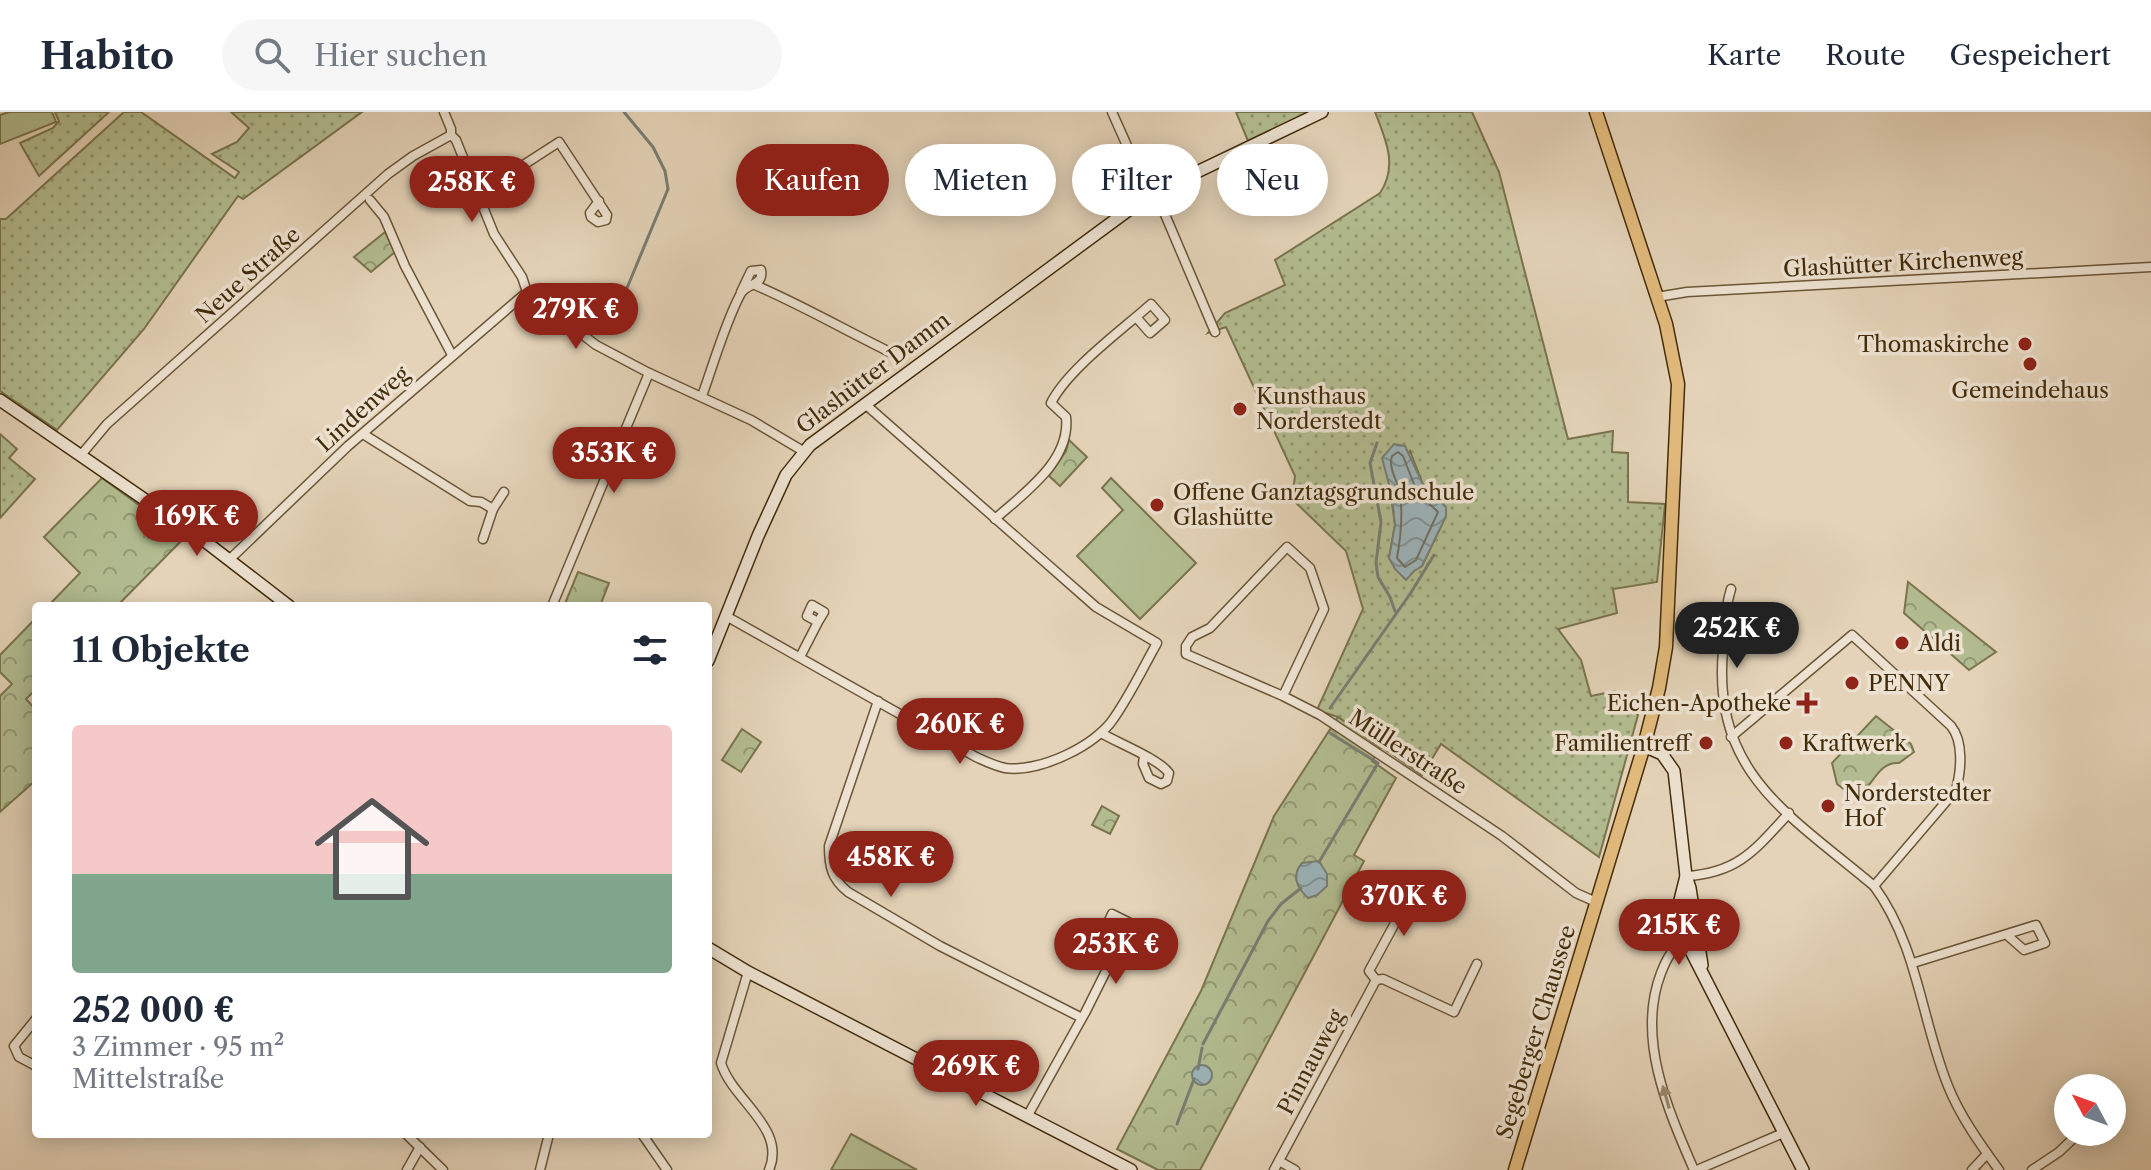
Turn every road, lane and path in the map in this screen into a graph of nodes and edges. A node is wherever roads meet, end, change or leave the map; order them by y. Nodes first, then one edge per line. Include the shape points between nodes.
1 (444, 112) edge
2 (1112, 112) edge
3 (1322, 112) edge
4 (1596, 112) edge
5 (451, 135) junction
6 (1128, 144) edge
7 (1201, 170) edge
8 (477, 195) junction
9 (370, 200) dead end
10 (599, 201) dead end
11 (1121, 216) edge
12 (1162, 216) edge
13 (2151, 267) edge
14 (755, 285) junction
15 (527, 292) junction
16 (741, 292) junction
17 (1657, 297) junction
18 (1136, 317) dead end
19 (1215, 332) dead end
20 (452, 355) junction
21 (898, 356) dead end
22 (649, 373) junction
23 (702, 396) junction
24 (0, 400) edge
25 (865, 404) junction
26 (363, 434) junction
27 (803, 451) junction
28 (81, 455) junction
29 (504, 492) dead end
30 (493, 509) junction
31 (995, 519) junction
32 (483, 539) dead end
33 (230, 559) junction
34 (1731, 589) dead end
35 (284, 602) edge
36 (554, 602) edge
37 (726, 616) junction
38 (818, 622) dead end
39 (712, 651) edge
40 (800, 657) junction
41 (1283, 696) junction
42 (878, 701) junction
43 (1101, 733) junction
44 (1731, 737) junction
45 (1644, 746) junction
46 (1144, 756) dead end
47 (1789, 813) junction
48 (1686, 876) junction
49 (1874, 886) junction
50 (1408, 899) dead end
51 (1596, 902) junction
52 (2007, 935) dead end
53 (1688, 942) junction
54 (1120, 943) dead end
55 (712, 950) edge
56 (1913, 963) junction
57 (1477, 964) dead end
58 (748, 972) junction
59 (1704, 978) junction
60 (1376, 980) junction
61 (1082, 1018) junction
62 (32, 1024) edge
63 (32, 1064) edge
64 (1028, 1115) junction
65 (1783, 1133) junction
66 (410, 1138) edge
67 (548, 1138) edge
68 (645, 1138) edge
69 (2065, 1146) edge
70 (420, 1147) junction
71 (1987, 1154) junction
72 (1279, 1161) junction
73 (407, 1170) edge
74 (443, 1170) edge
75 (540, 1170) edge
76 (667, 1170) edge
77 (769, 1170) edge
78 (1131, 1170) edge
79 (1274, 1170) edge
80 (1295, 1170) edge
81 (1515, 1170) edge
82 (1695, 1170) edge
83 (1803, 1170) edge
84 (1972, 1170) edge
85 (1999, 1170) edge
86 (2032, 1170) edge

1 - 5 street
2 - 6 street
3 - 7 street, Glashütter Damm
4 - 17 main road, Segeberger Chaussee
5 - 8 street
5 - 28 street, Neue Straße via 388,174 107,424
8 - 10 street via 559,142
8 - 15 street
9 - 20 street via 384,217
11 - 25 street, Glashütter Damm
12 - 19 street
13 - 17 street, Glashütter Kirchenweg
14 - 16 street
14 - 16 street via 763,273 759,268 751,271
14 - 21 street
15 - 20 street, Lindenweg
15 - 22 street via 596,345
16 - 23 street
17 - 45 main road, Segeberger Chaussee via 1679,399 1666,647
18 - 31 street via 1056,392 1051,403 1067,424 1056,457
20 - 26 street, Lindenweg
22 - 23 street
22 - 36 street
23 - 27 street
24 - 28 street
25 - 27 street, Glashütter Damm
25 - 31 street
26 - 30 street via 470,501
26 - 33 street, Lindenweg
27 - 37 street, Glashütter Damm via 786,475
28 - 33 street
29 - 30 street
30 - 32 street
31 - 43 street via 1096,607 1157,643
33 - 35 street
34 - 44 street via 1721,688
37 - 39 street, Glashütter Damm
37 - 40 street
38 - 40 street
40 - 42 street
41 - 41 street, Müllerstraße via 1186,654 1186,646 1287,547 1310,568 1324,609
41 - 51 street, Müllerstraße via 1431,787 1576,893
42 - 43 street via 976,757 1006,768 1055,760
42 - 61 street via 829,846 830,871 838,884 940,946
43 - 46 street
44 - 47 street via 1750,773
44 - 49 street via 1852,635 1951,726 1959,735 1956,790
45 - 48 street via 1662,754 1674,771
45 - 51 main road, Segeberger Chaussee
47 - 48 street via 1739,863
47 - 49 street
48 - 53 street via 1680,900
48 - 59 street
49 - 56 street
50 - 60 street, Pinnauweg via 1369,971
51 - 81 main road, Segeberger Chaussee
52 - 56 street
53 - 59 street
82 -> 53 street via 1670,1113 1656,1063 1651,1014 1666,960 1675,947
54 - 61 street
55 - 58 street
56 - 71 street via 1948,1086
57 - 60 street via 1454,1012
58 - 64 street
58 - 77 street via 721,1063 768,1134 774,1154
59 - 65 street
60 - 72 street, Pinnauweg
61 - 64 street
62 - 63 street via 14,1049
64 - 78 street
65 - 82 street
65 - 83 street
66 - 70 street
67 - 75 street
68 - 76 street
69 - 86 street
70 - 73 street
70 - 74 street
71 - 84 street
71 - 85 street
72 - 79 street, Pinnauweg
72 - 80 street

